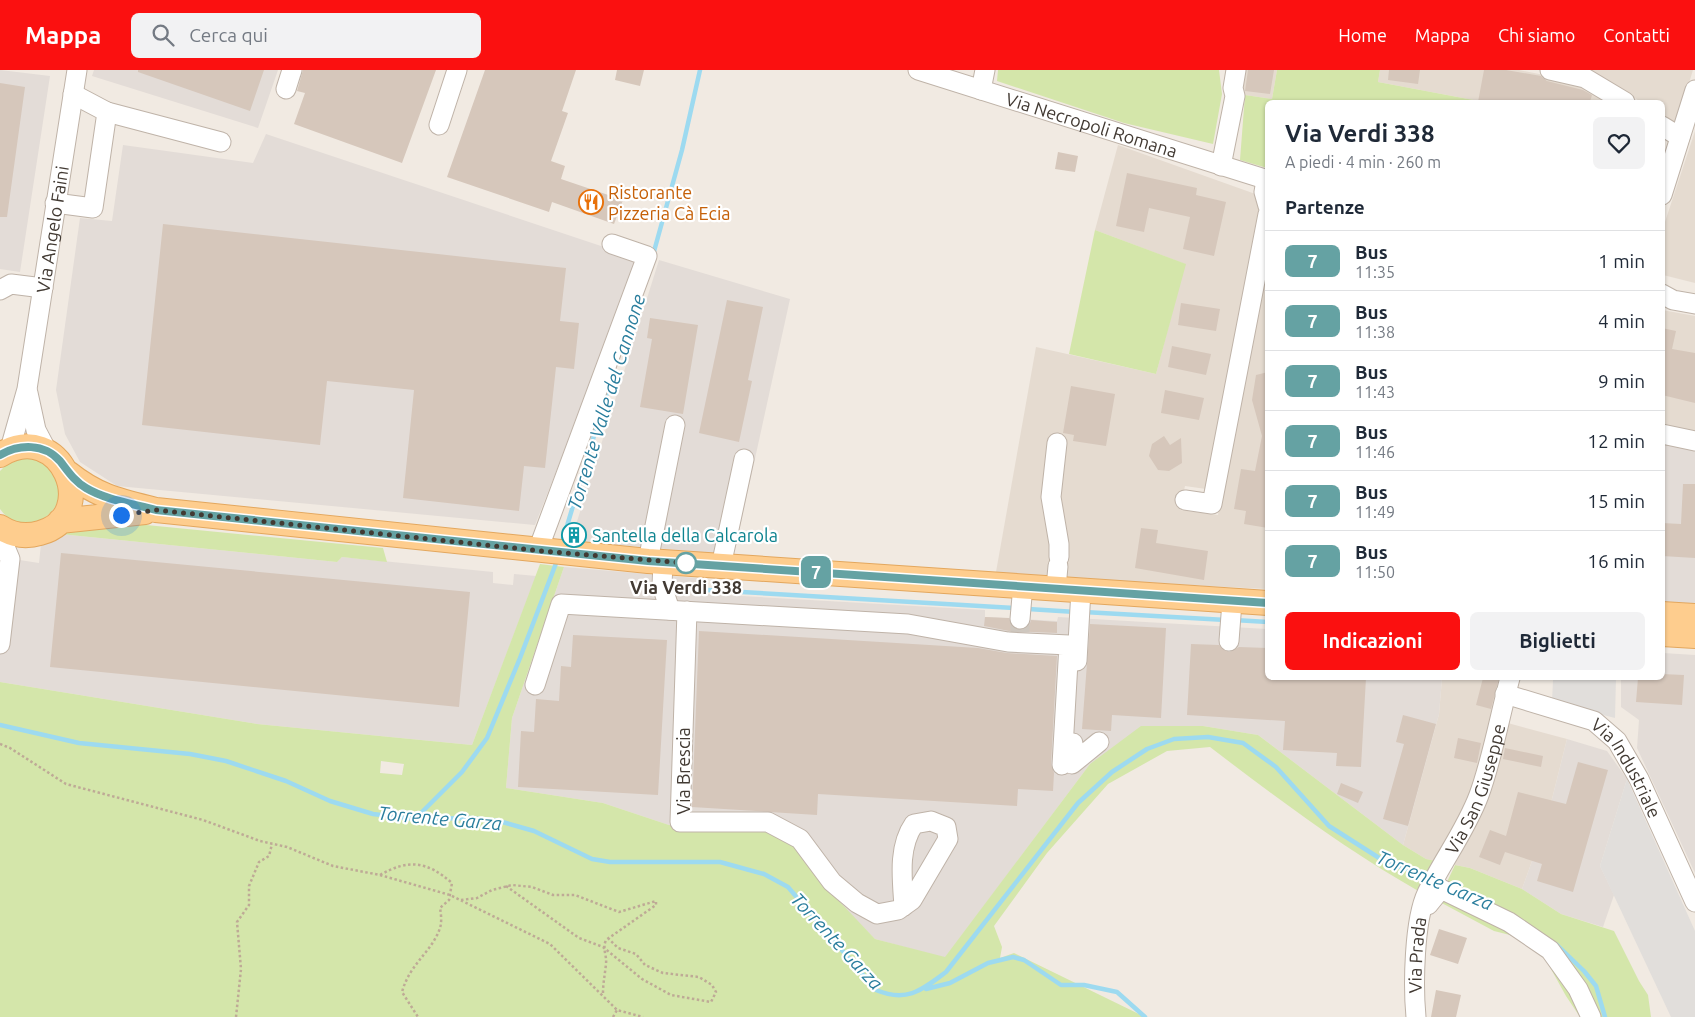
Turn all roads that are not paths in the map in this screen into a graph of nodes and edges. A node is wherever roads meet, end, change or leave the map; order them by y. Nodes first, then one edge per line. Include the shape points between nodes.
1 (77, 70) edge
2 (292, 70) edge
3 (457, 70) edge
4 (918, 70) edge
5 (984, 70) edge
6 (1236, 70) edge
7 (1550, 70) edge
8 (286, 89) dead end
9 (981, 90) junction
10 (1695, 90) edge
11 (72, 94) junction
12 (1622, 100) edge
13 (107, 112) junction
14 (439, 125) dead end
15 (1665, 128) edge
16 (1680, 137) junction
17 (221, 142) dead end
18 (1221, 166) junction
19 (1265, 179) edge
20 (1665, 185) edge
21 (55, 204) junction
22 (1265, 238) edge
23 (612, 244) dead end
24 (43, 288) junction
25 (0, 293) edge
26 (1666, 298) edge
27 (1695, 304) edge
28 (27, 390) junction
29 (675, 425) dead end
30 (1665, 435) edge
31 (1695, 441) edge
32 (1057, 443) dead end
33 (47, 451) junction
34 (5, 452) edge
35 (744, 459) dead end
36 (68, 474) junction
37 (1185, 500) dead end
38 (156, 510) junction
39 (0, 526) edge
40 (51, 527) junction
41 (0, 535) edge
42 (552, 552) junction
43 (10, 560) junction
44 (650, 561) junction
45 (721, 566) junction
46 (1058, 570) junction
47 (1023, 585) junction
48 (1080, 604) junction
49 (1265, 604) edge
50 (678, 610) junction
51 (1665, 614) edge
52 (1695, 616) edge
53 (1020, 631) junction
54 (1665, 634) edge
55 (1695, 636) edge
56 (0, 644) edge
57 (535, 685) dead end
58 (1508, 686) edge
59 (1099, 742) dead end
60 (1062, 765) dead end
61 (1689, 898) edge
62 (1425, 900) junction
63 (904, 906) dead end
64 (1416, 1017) edge
65 (1592, 1017) edge

1 - 11 street, Via Angelo Faini
2 - 8 street
3 - 14 street
4 - 9 street, Via Necropoli Romana
5 - 9 street
6 - 18 street via 1235,96
7 - 12 street via 1586,78
9 - 18 street, Via Necropoli Romana
10 - 16 street
11 - 13 street
11 - 21 street, Via Angelo Faini
13 - 17 street
13 - 21 street via 93,208
15 - 16 street
16 - 20 street
18 - 19 street, Via Necropoli Romana
21 - 24 street, Via Angelo Faini
22 - 37 street via 1212,504
23 - 42 street via 647,256
24 - 25 street via 11,284
24 - 28 street, Via Angelo Faini
26 - 27 street
28 - 33 street, Via Angelo Faini via 36,430
28 - 34 street, Via Angelo Faini
29 - 44 street, Via Brescia
30 - 31 street
32 - 46 street via 1051,497 1059,544
33 - 34 main road via 35,447
33 - 36 main road via 59,460
35 - 45 street
36 - 38 main road via 87,489
36 - 40 main road via 71,498 67,510
38 - 40 main road
38 - 42 main road
39 - 40 main road via 18,535 30,536
40 - 43 street
41 - 43 street
42 - 44 main road
43 - 56 street
44 - 45 main road
44 - 50 street, Via Brescia
45 - 47 main road
46 - 47 main road
46 - 48 main road
47 - 53 street
48 - 49 main road via 1231,621
48 - 59 street via 1072,764
50 - 53 street
50 - 57 street via 561,604
50 - 63 street, Via Brescia via 680,822 768,822 800,839 832,882 857,903 877,914
51 - 52 main road
53 - 60 street via 1069,645
54 - 55 main road
58 - 61 street, Via Industriale via 1594,721 1617,741
58 - 62 street, Via San Giuseppe via 1479,795
62 - 64 street, Via Prada via 1415,958
62 - 65 street via 1430,905 1441,889 1509,922 1550,950 1578,989

